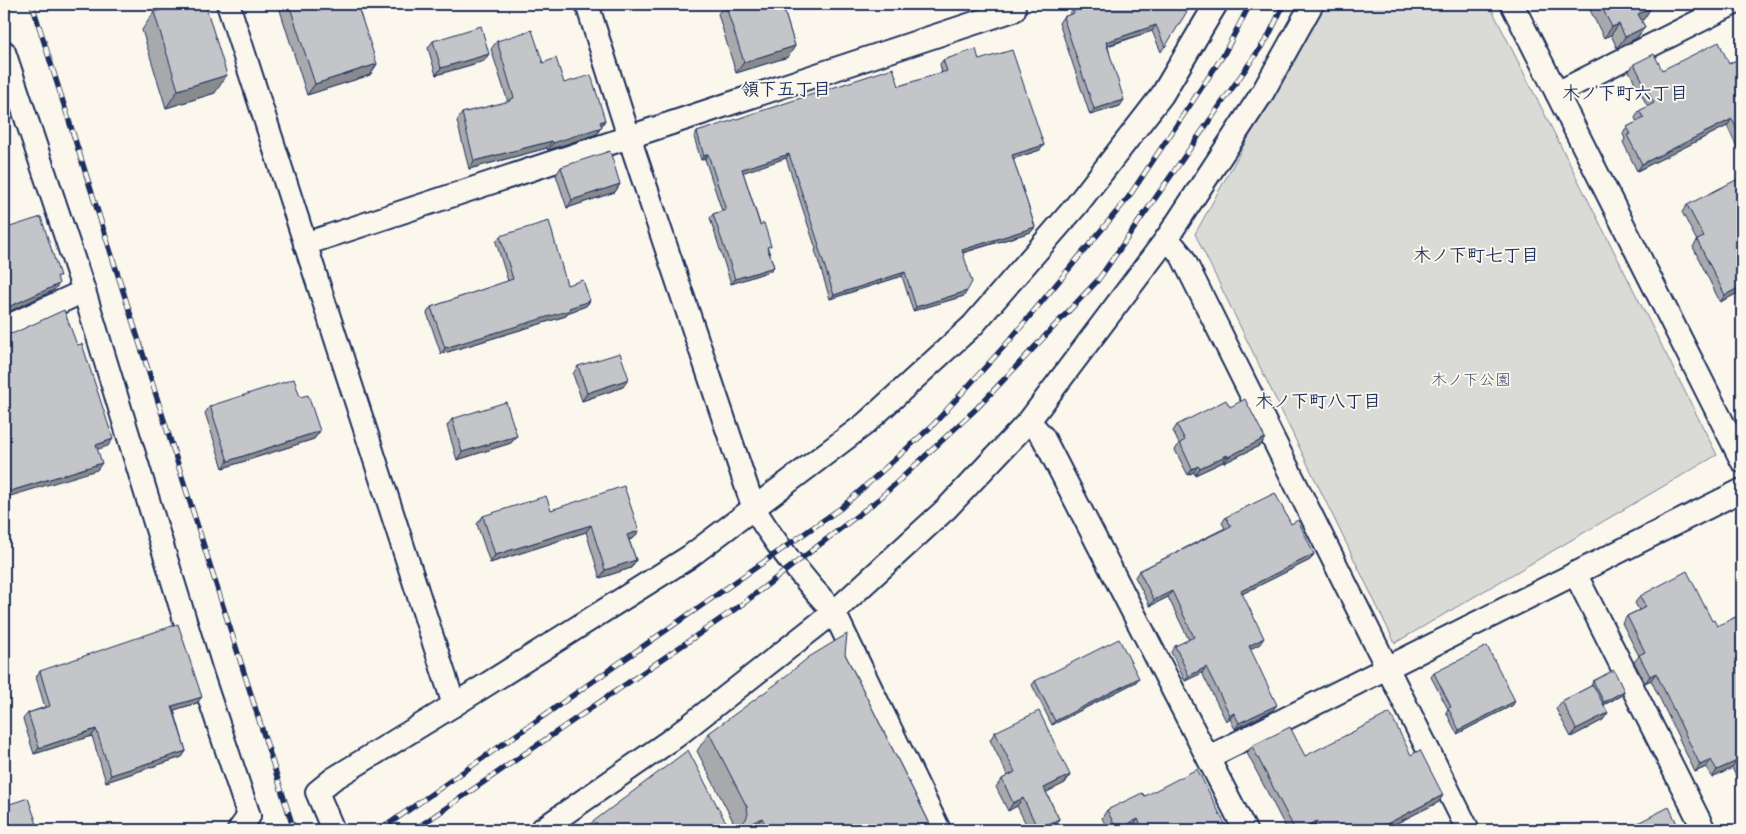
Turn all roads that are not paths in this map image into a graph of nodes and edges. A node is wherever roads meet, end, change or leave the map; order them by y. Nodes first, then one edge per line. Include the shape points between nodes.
1 (228, 4) edge
2 (587, 4) edge
3 (1012, 4) edge
4 (1216, 4) edge
5 (1312, 4) edge
6 (1512, 4) edge
7 (1733, 4) edge
8 (4, 52) edge
9 (1557, 92) junction
10 (629, 137) junction
11 (1168, 238) junction
12 (305, 244) junction
13 (84, 291) junction
14 (4, 328) edge
15 (1029, 421) junction
16 (1742, 460) edge
17 (1742, 490) edge
18 (754, 509) junction
19 (1575, 574) junction
20 (834, 612) junction
21 (1387, 668) junction
22 (454, 705) junction
23 (1208, 757) junction
24 (239, 830) edge
25 (333, 830) edge
26 (541, 830) edge
27 (939, 830) edge
28 (1245, 830) edge
29 (1468, 830) edge
30 (1704, 830) edge

1 - 12 street
2 - 10 street
3 - 10 street via 1014,10
4 - 18 street via 1162,95 1076,206 973,325 865,424
5 - 11 street via 1264,92
6 - 9 street
7 - 9 street
8 - 13 street
9 - 16 street
10 - 12 street
10 - 18 street
11 - 15 street
11 - 21 street via 1182,256
12 - 22 street
13 - 14 street
13 - 24 street via 202,676 249,816
15 - 20 street via 946,509
15 - 23 street via 1044,437
17 - 19 street
18 - 20 street via 774,542
18 - 22 street via 688,557
19 - 21 street
19 - 30 street
20 - 26 street via 680,746
20 - 27 street
21 - 23 street
21 - 29 street
22 - 25 street via 317,792
23 - 28 street

